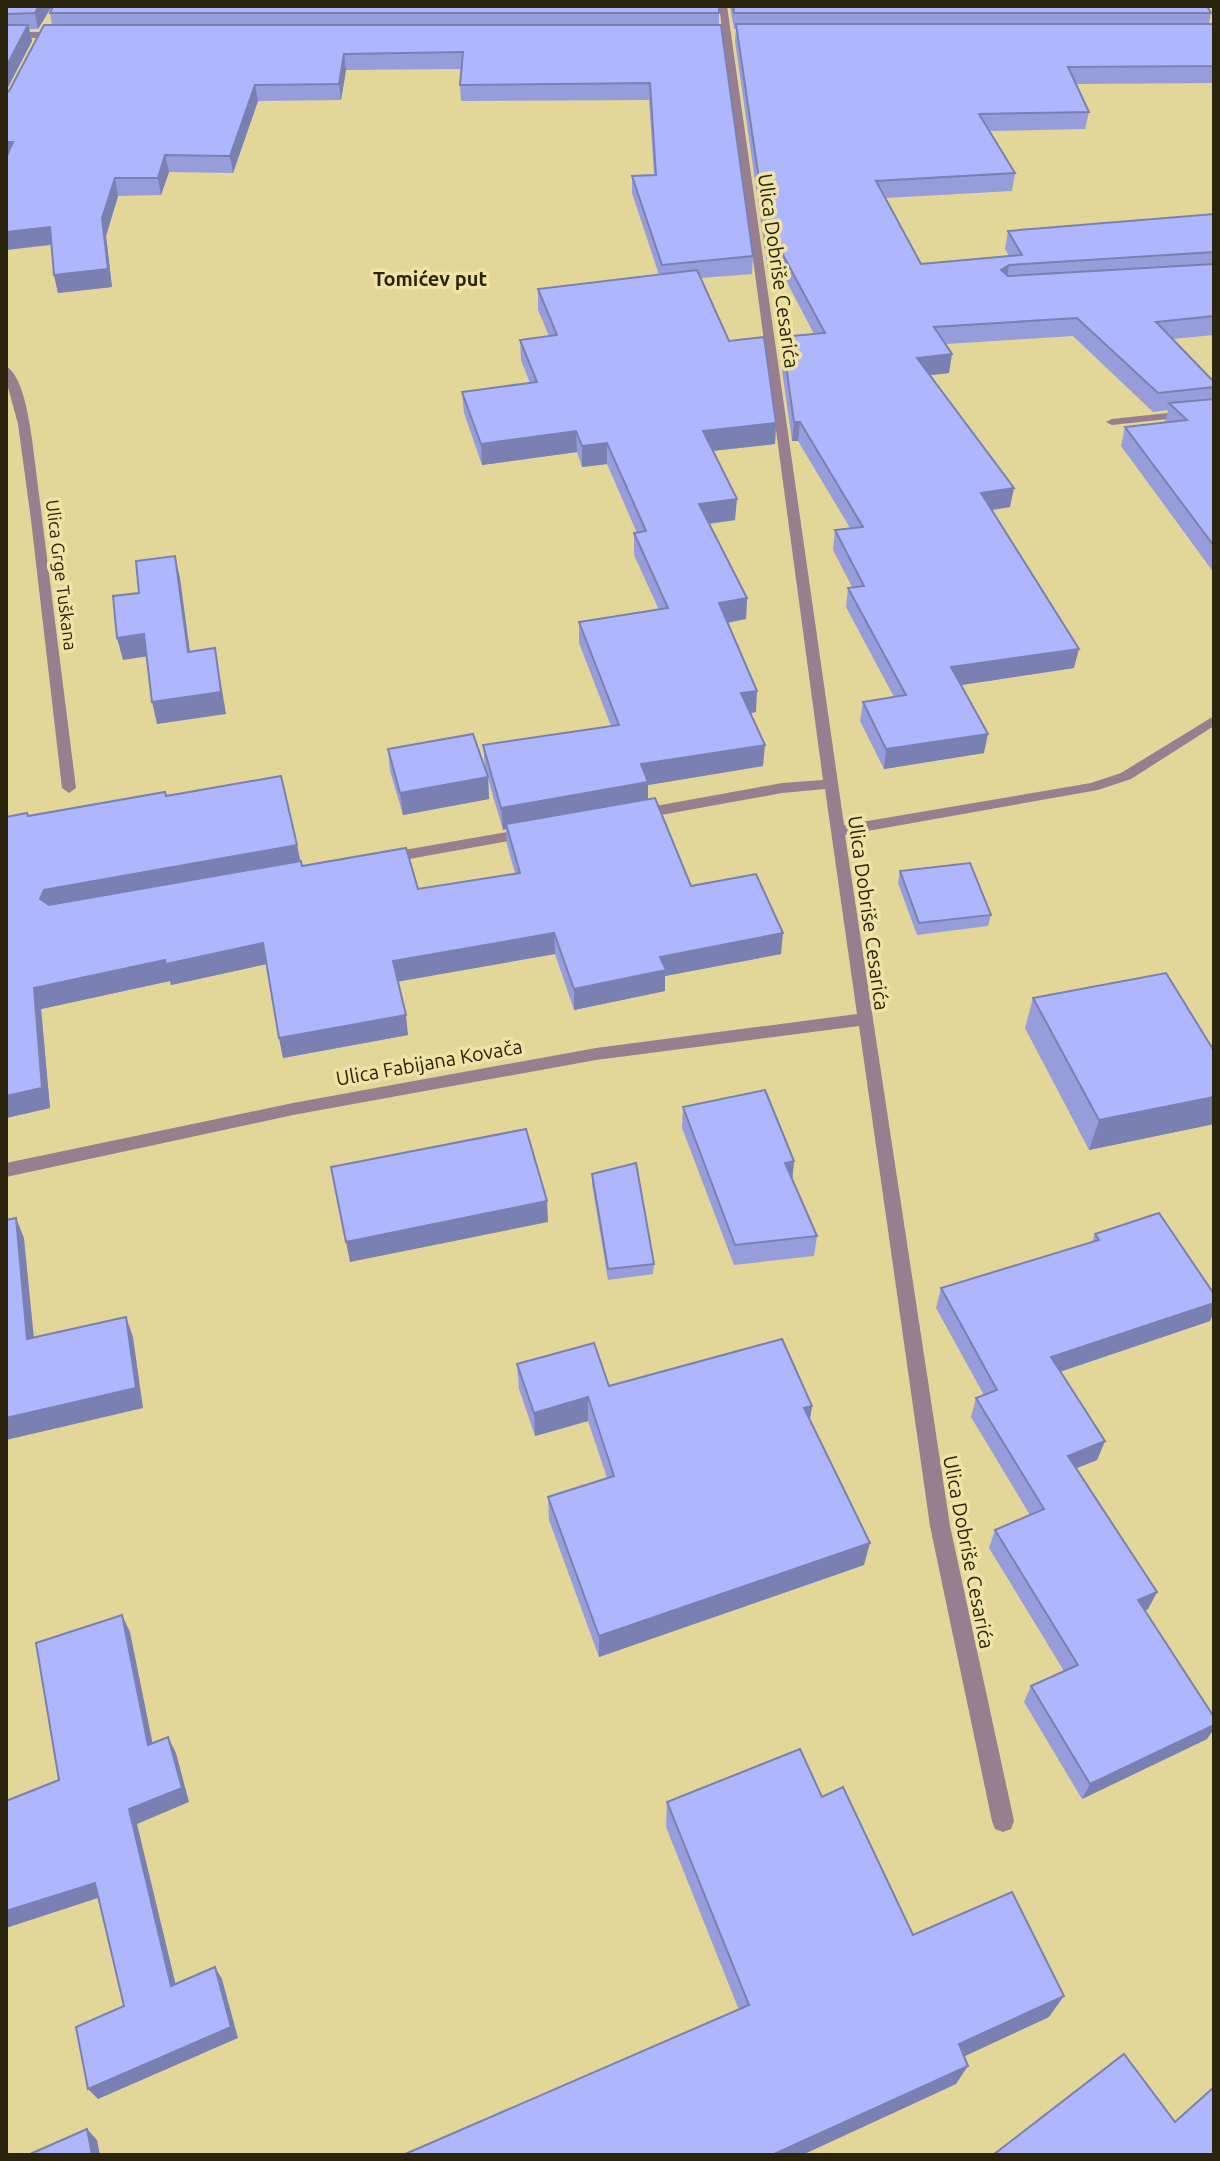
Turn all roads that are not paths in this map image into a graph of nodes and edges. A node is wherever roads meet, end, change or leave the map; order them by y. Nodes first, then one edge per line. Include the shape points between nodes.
1 (723, 6) edge
2 (51, 20) edge
3 (6, 35) edge
4 (45, 35) junction
5 (75, 35) edge
6 (38, 47) edge
7 (6, 369) edge
8 (1214, 411) edge
9 (1112, 422) dead end
10 (1214, 720) edge
11 (831, 784) junction
12 (69, 788) dead end
13 (626, 816) edge
14 (548, 830) edge
15 (838, 831) junction
16 (378, 859) edge
17 (864, 1019) junction
18 (6, 1170) edge
19 (1003, 1821) dead end

1 - 11 street, Ulica Dobriše Cesarića
2 - 4 street
3 - 4 street
4 - 5 street
4 - 6 street
7 - 12 street, Ulica Grge Tuškana via 19,404 40,537
8 - 9 street
10 - 15 street via 1139,769 1093,787
11 - 13 street
11 - 15 street, Ulica Dobriše Cesarića
14 - 16 street
15 - 17 street, Ulica Dobriše Cesarića
17 - 18 street, Ulica Fabijana Kovača via 596,1054 293,1109
17 - 19 street, Ulica Dobriše Cesarića via 940,1526

